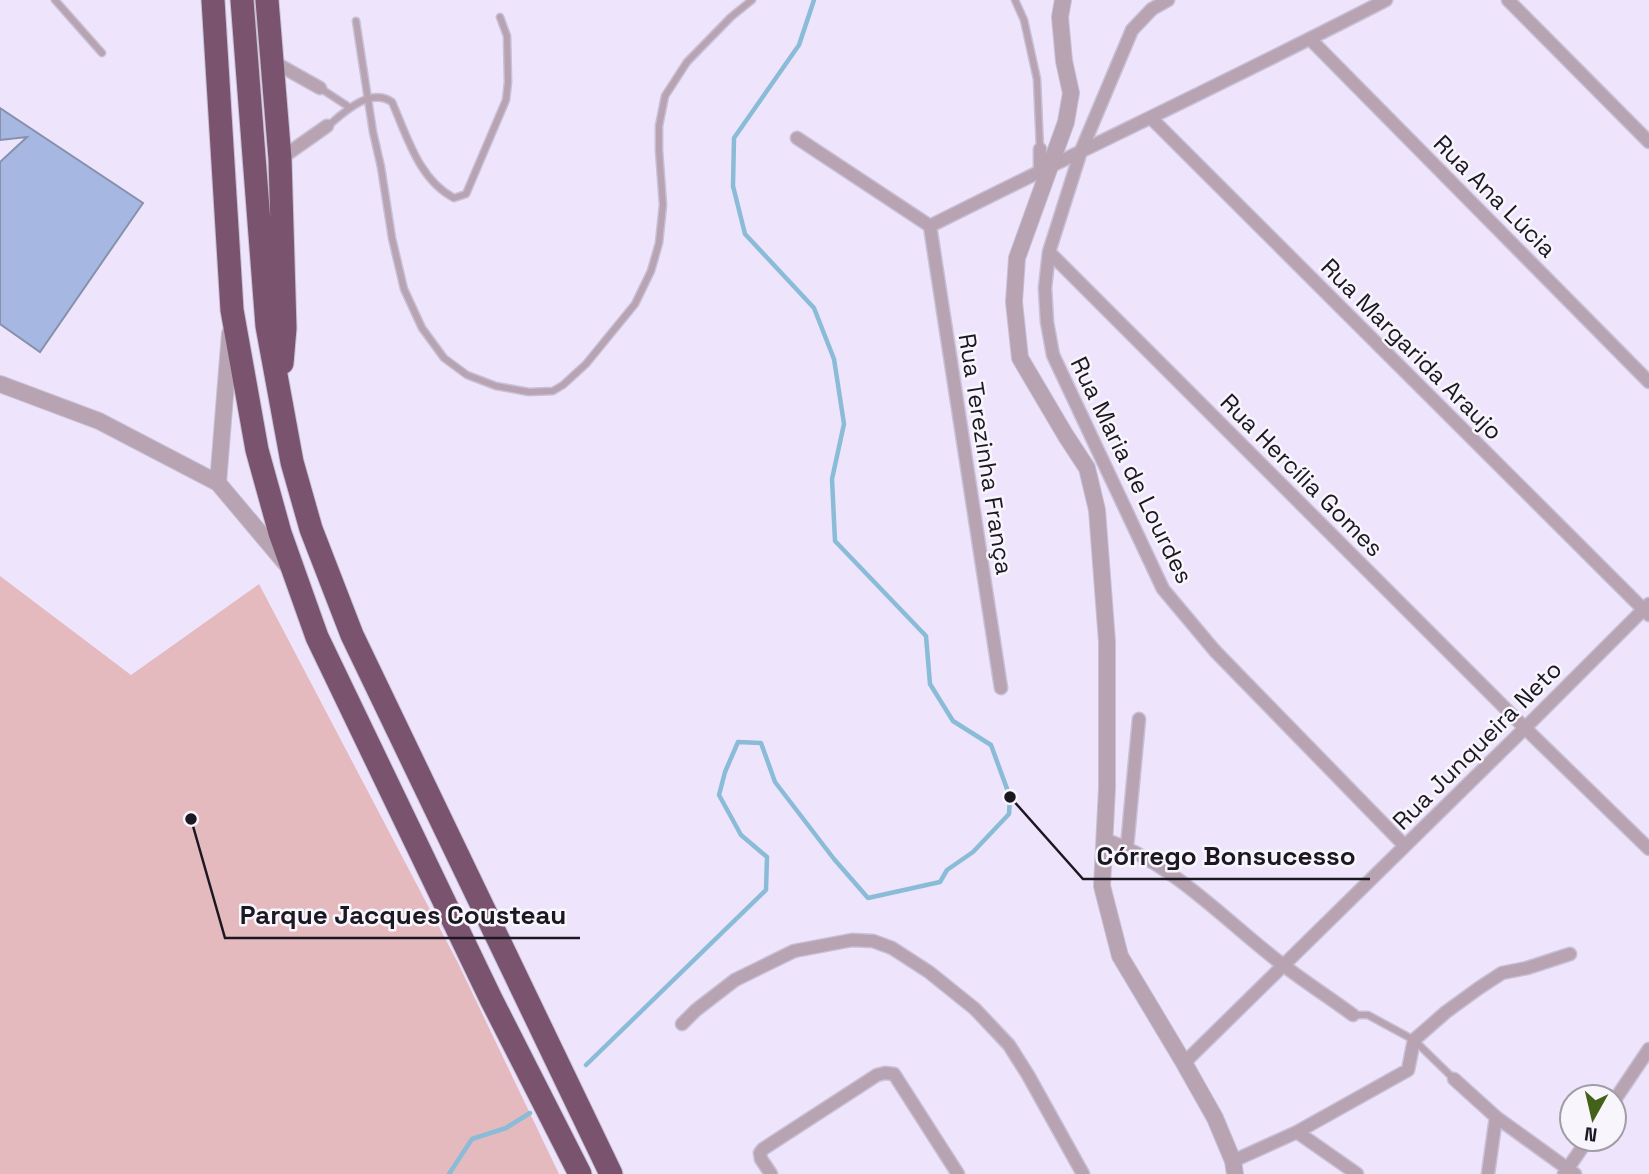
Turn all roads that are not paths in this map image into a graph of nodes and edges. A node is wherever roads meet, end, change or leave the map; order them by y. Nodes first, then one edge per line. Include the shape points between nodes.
1 (55, 0) edge
2 (213, 0) edge
3 (242, 0) edge
4 (267, 0) edge
5 (752, 0) edge
6 (1015, 0) edge
7 (1063, 0) edge
8 (1168, 0) edge
9 (1386, 0) edge
10 (1508, 0) edge
11 (500, 18) dead end
12 (356, 21) dead end
13 (1310, 39) junction
14 (102, 53) dead end
15 (272, 61) junction
16 (320, 88) joint
17 (369, 99) junction
18 (349, 107) junction
19 (1151, 118) junction
20 (327, 127) joint
21 (797, 138) dead end
22 (1649, 142) edge
23 (1040, 149) joint
24 (1081, 151) junction
25 (280, 159) junction
26 (1044, 169) junction
27 (930, 226) junction
28 (1049, 252) junction
29 (232, 310) junction
30 (1649, 382) edge
31 (0, 384) edge
32 (280, 394) junction
33 (218, 484) junction
34 (292, 571) junction
35 (1647, 609) edge
36 (1001, 688) dead end
37 (1139, 719) dead end
38 (1525, 728) junction
39 (1104, 839) junction
40 (1405, 846) junction
41 (1127, 847) junction
42 (1649, 849) edge
43 (1570, 954) dead end
44 (1283, 965) junction
45 (1353, 1015) joint
46 (682, 1024) dead end
47 (1414, 1040) junction
48 (1649, 1049) edge
49 (1184, 1063) junction
50 (1454, 1079) joint
51 (1626, 1083) edge
52 (1496, 1117) junction
53 (1297, 1132) junction
54 (1580, 1153) edge
55 (1234, 1168) edge
56 (1569, 1172) edge
57 (577, 1174) edge
58 (611, 1174) edge
59 (771, 1174) edge
60 (958, 1174) edge
61 (1083, 1174) edge
62 (1357, 1174) edge
63 (1488, 1174) edge

1 - 14 lane
2 - 29 highway
3 - 32 highway via 267,326
4 - 15 highway
5 - 17 lane via 687,62 665,96 659,126 663,205 651,271 635,304 586,364 553,391 496,386 467,375 444,358 422,328 404,289 391,238
6 - 23 lane via 1037,79
7 - 26 street via 1060,17 1071,93 1066,122
8 - 24 street, Rua Maria de Lourdes via 1132,30
9 - 13 street
10 - 22 street
11 - 17 lane via 507,36 506,100 466,194 454,198 442,192 415,153 392,102 379,96
12 - 17 lane
13 - 19 street
13 - 30 street, Rua Ana Lúcia
15 - 16 street
15 - 25 highway
16 - 18 lane
17 - 18 lane
18 - 20 lane
19 - 24 street
19 - 35 street, Rua Margarida Araujo
20 - 25 street
21 - 27 street
23 - 26 street
24 - 26 street
24 - 28 street, Rua Maria de Lourdes
25 - 32 highway via 285,328
26 - 27 street
26 - 39 street via 1017,258 1014,302 1020,358 1087,468 1097,510 1107,642
27 - 36 street, Rua Terezinha França
28 - 38 street, Rua Hercília Gomes
28 - 40 street, Rua Maria de Lourdes via 1046,322 1053,355 1163,589 1215,651
29 - 33 street
29 - 34 highway via 257,450
31 - 33 street via 99,421
32 - 58 highway via 292,461 312,529 352,635
33 - 34 street
34 - 57 highway via 317,637
35 - 38 street, Rua Junqueira Neto
37 - 41 street
38 - 40 street, Rua Junqueira Neto
38 - 42 street, Rua Hercília Gomes
39 - 41 street
39 - 49 street via 1102,886 1120,956
40 - 44 street, Rua Junqueira Neto
41 - 44 street via 1156,863
43 - 47 street via 1503,973
44 - 45 street
44 - 49 street, Rua Junqueira Neto
45 - 47 lane via 1368,1015
46 - 61 street via 735,980 794,951 852,940 892,948 975,1009 1009,1045
47 - 50 lane
47 - 53 street via 1408,1070
48 - 51 street
49 - 55 street via 1215,1118
50 - 52 street
52 - 56 street
52 - 63 street
53 - 55 street
53 - 62 street
54 - 56 street
59 - 60 street via 761,1159 763,1149 885,1073 894,1074

